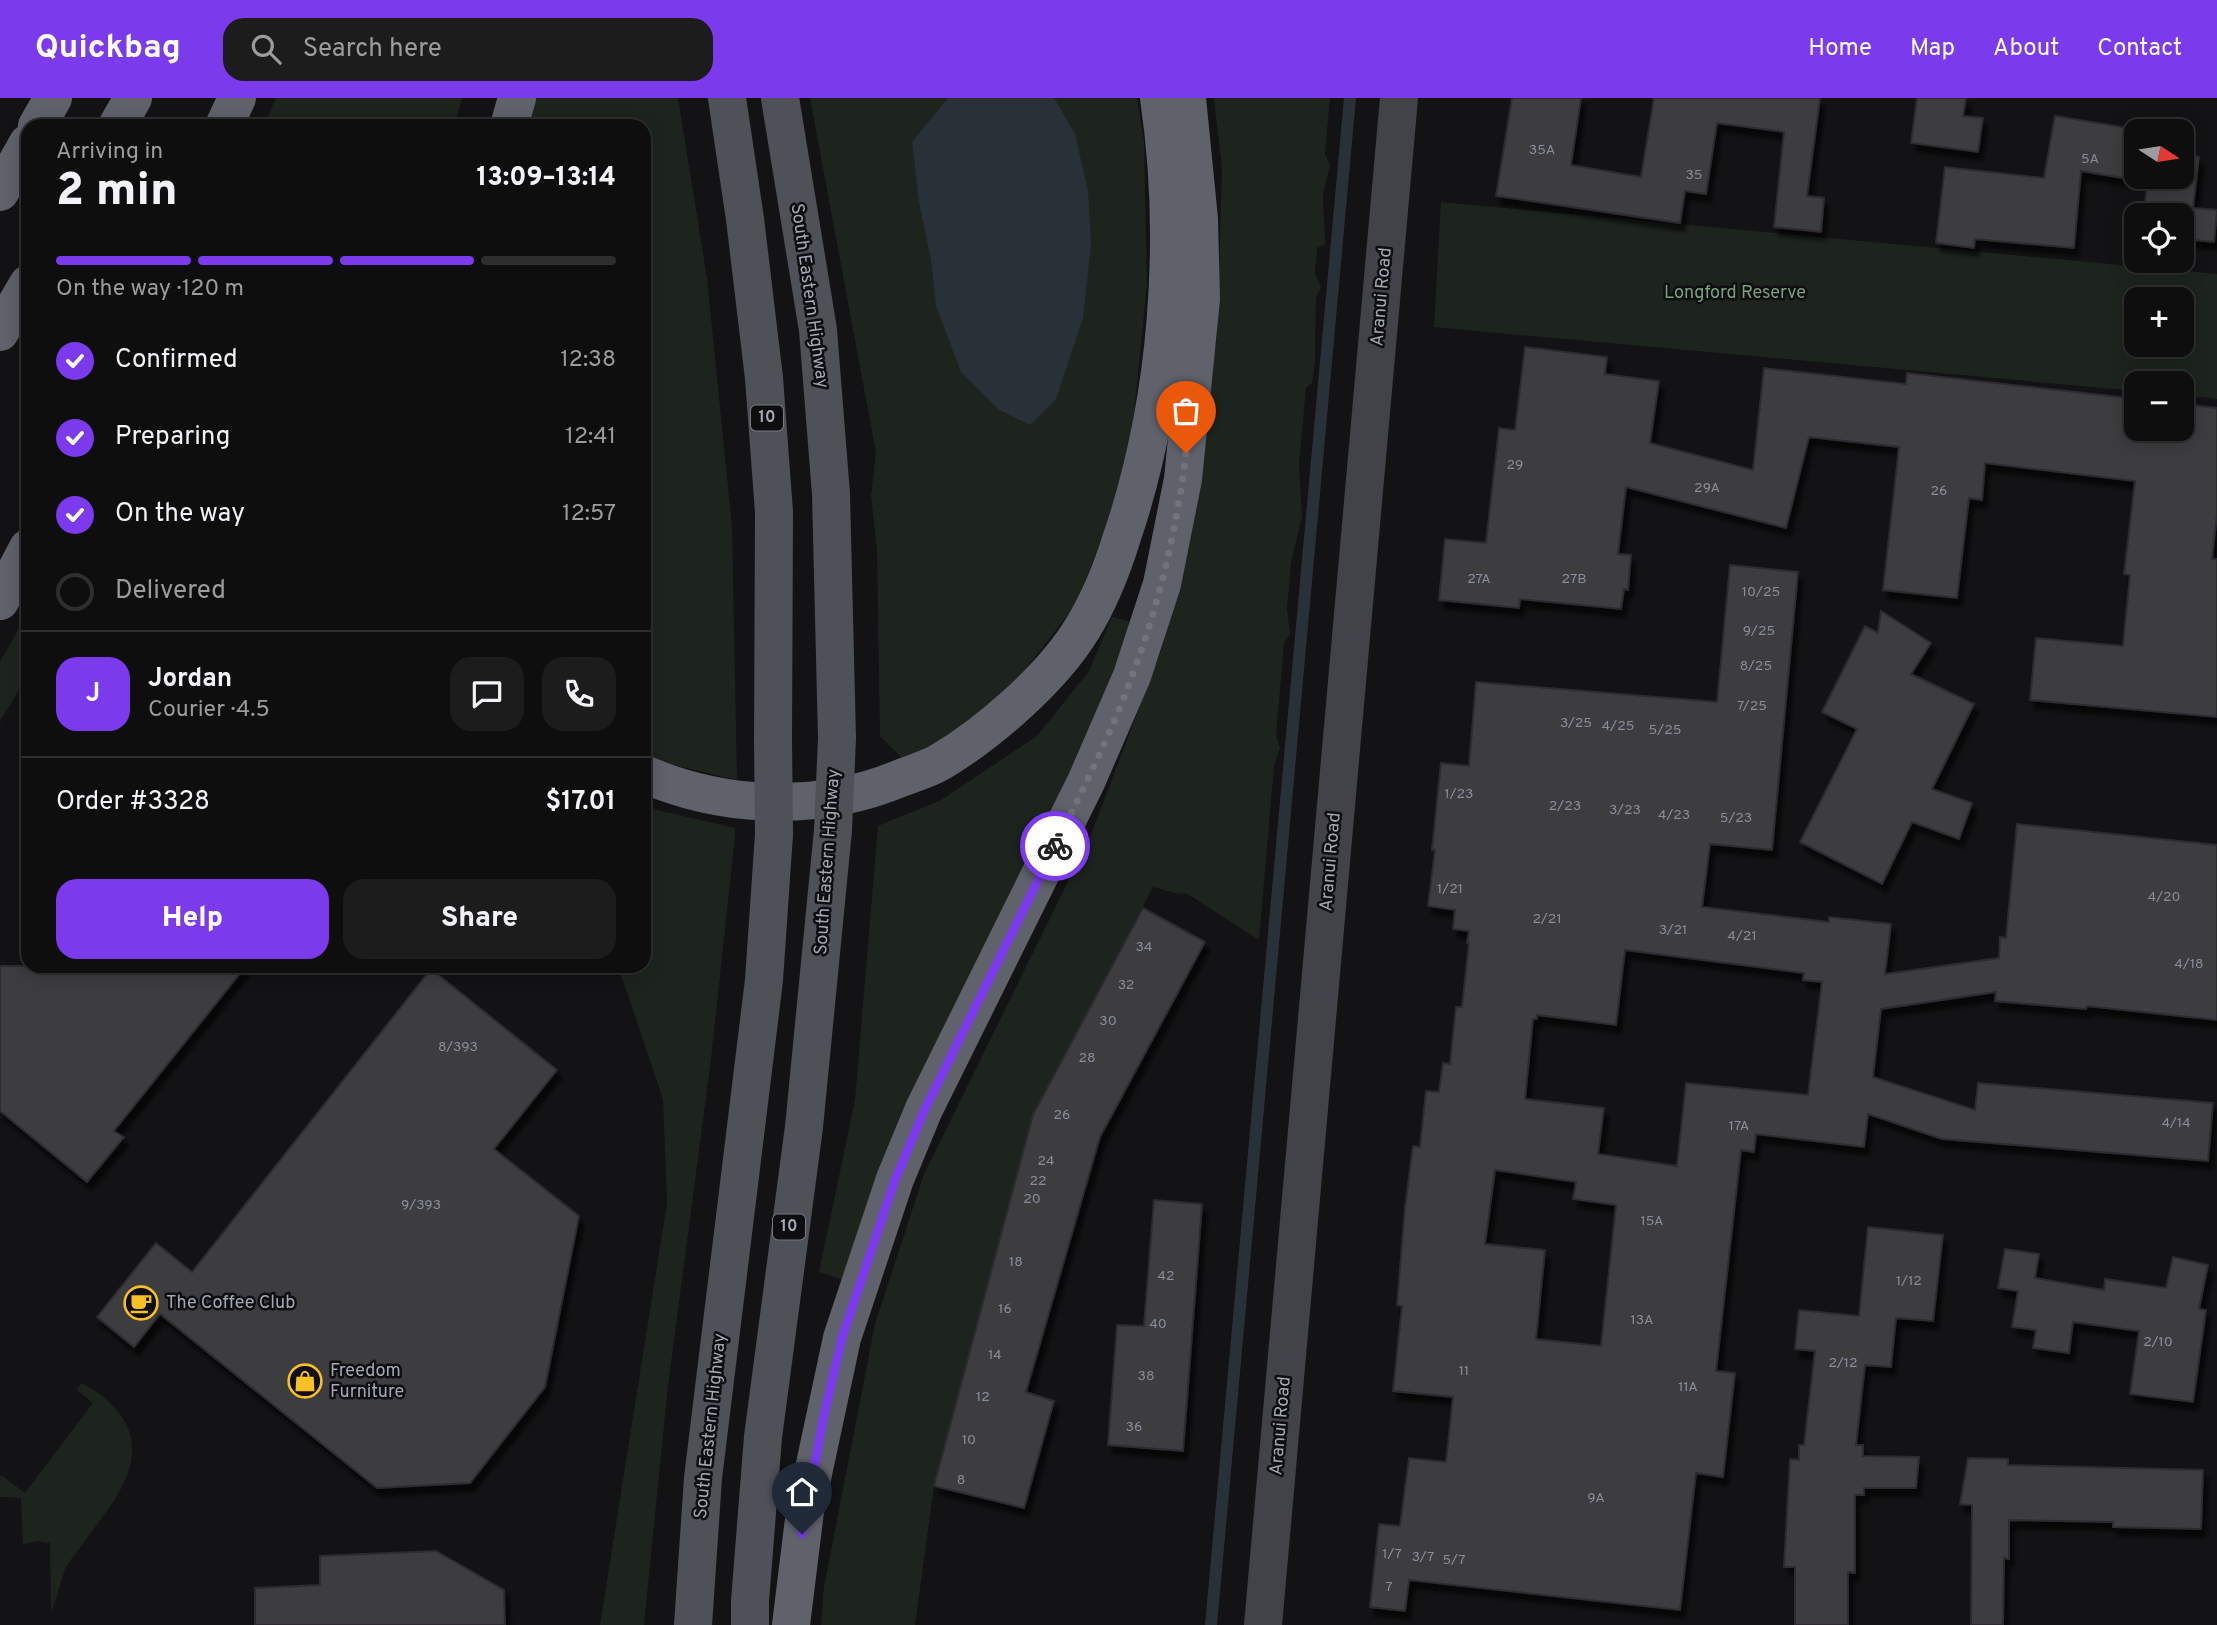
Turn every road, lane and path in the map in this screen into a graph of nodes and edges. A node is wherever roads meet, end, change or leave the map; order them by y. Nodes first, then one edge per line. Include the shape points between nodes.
1 (53, 98) edge
2 (133, 98) edge
3 (237, 98) edge
4 (517, 98) edge
5 (727, 98) edge
6 (780, 98) edge
7 (1159, 98) edge
8 (1187, 98) edge
9 (1399, 98) edge
10 (41, 119) edge
11 (121, 119) edge
12 (228, 119) edge
13 (511, 119) edge
14 (21, 155) edge
15 (0, 192) edge
16 (21, 296) edge
17 (0, 332) edge
18 (21, 561) edge
19 (0, 601) edge
20 (651, 777) edge
21 (694, 1625) edge
22 (750, 1625) edge
23 (791, 1625) edge
24 (1263, 1625) edge

1 - 10 highway
2 - 11 highway
3 - 12 highway
4 - 13 highway
5 - 21 main road, South Eastern Highway / 10, bridge via 746,219 773,498 774,834 764,981 703,1478
6 - 22 main road, South Eastern Highway / 10, bridge via 818,330 831,494 836,738 833,830 805,1115 763,1437
7 - 20 highway via 1168,225 1154,409 1135,498 1108,579 1082,630 1041,681 991,726 939,762 877,789 791,803 736,799
8 - 23 highway via 1199,219 1201,299 1183,478 1162,584 1132,676 1086,782 925,1109 895,1180 839,1350 805,1511
9 - 24 street, Aranui Road
14 - 15 highway
16 - 17 highway
18 - 19 highway

